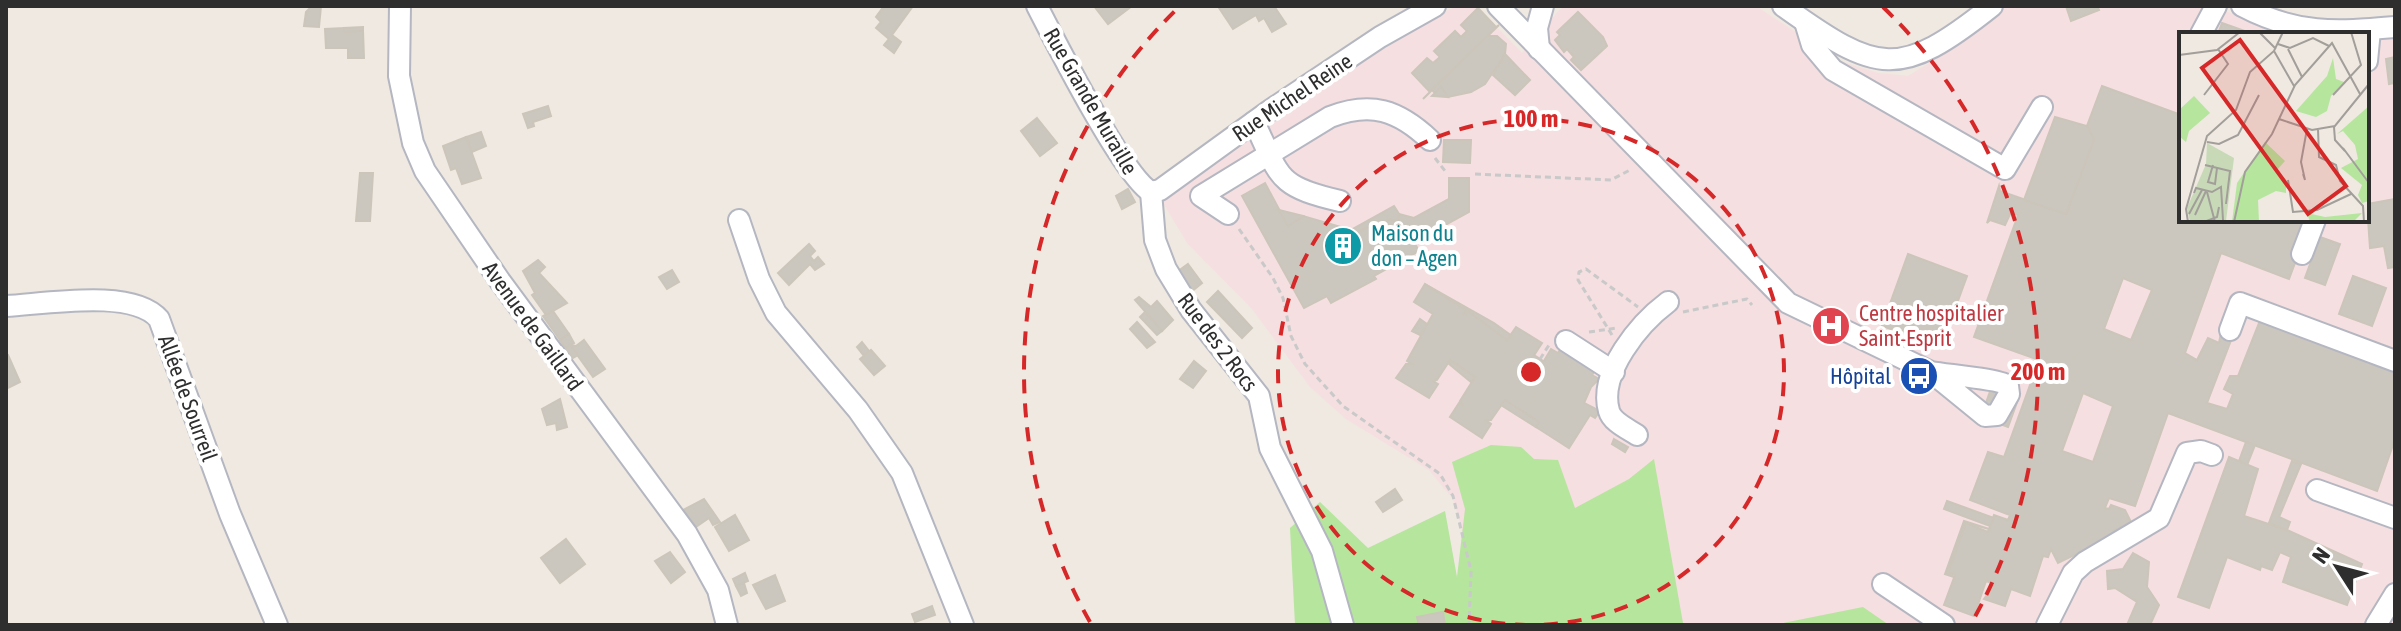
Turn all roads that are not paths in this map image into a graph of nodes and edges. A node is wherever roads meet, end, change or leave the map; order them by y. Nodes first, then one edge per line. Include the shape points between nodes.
1 (400, 6) edge
2 (1037, 6) edge
3 (1435, 6) edge
4 (1498, 6) edge
5 (1543, 6) edge
6 (1783, 6) edge
7 (1992, 6) edge
8 (2216, 6) edge
9 (2242, 6) edge
10 (1805, 22) junction
11 (2395, 27) edge
12 (2370, 30) junction
13 (2202, 32) edge
14 (2369, 40) edge
15 (1539, 49) junction
16 (2042, 107) dead end
17 (1254, 122) junction
18 (1430, 140) dead end
19 (1269, 155) junction
20 (1151, 192) junction
21 (1340, 201) dead end
22 (1228, 214) road end
23 (739, 220) dead end
24 (2314, 222) edge
25 (2302, 254) dead end
26 (6, 306) edge
27 (1653, 311) road end
28 (2230, 330) dead end
29 (1566, 337) road end
30 (2395, 361) edge
31 (1614, 372) junction
32 (1931, 372) dead end
33 (1637, 435) dead end
34 (2212, 455) dead end
35 (2317, 490) dead end
36 (2395, 518) edge
37 (1883, 584) dead end
38 (2395, 594) edge
39 (277, 625) edge
40 (727, 625) edge
41 (963, 625) edge
42 (1343, 625) edge
43 (1944, 625) edge
44 (2047, 625) edge
45 (2376, 625) edge

1 - 40 street, Avenue de Gaillard via 399,76 413,143 425,171 687,534 718,590
2 - 20 street, Rue Grande Muraille via 1121,156
3 - 17 street, Rue Michel Reine
4 - 15 street
5 - 15 street
6 - 10 street
7 - 10 street via 1949,40 1906,59 1877,59
8 - 13 street
9 - 12 street via 2290,27
10 - 16 street via 1812,45 1833,70 2005,169
11 - 12 street
12 - 14 street
15 - 32 street via 1788,303
17 - 19 street
17 - 20 street, Rue Michel Reine
18 - 19 street via 1395,116 1365,107 1330,117
19 - 21 street via 1288,185
19 - 22 street via 1201,196
20 - 42 street, Rue des 2 Rocs via 1155,240 1166,269 1191,310 1259,396 1270,448 1322,551
23 - 41 street via 776,313 858,410 902,473
24 - 25 street
26 - 39 street, Allée de Sourreil via 125,300 159,319
27 - 31 street
28 - 30 street via 2240,303
29 - 31 street
31 - 33 street via 1609,412
34 - 44 street via 2187,453 2159,518 2073,573
35 - 36 street
37 - 43 street
38 - 45 street

